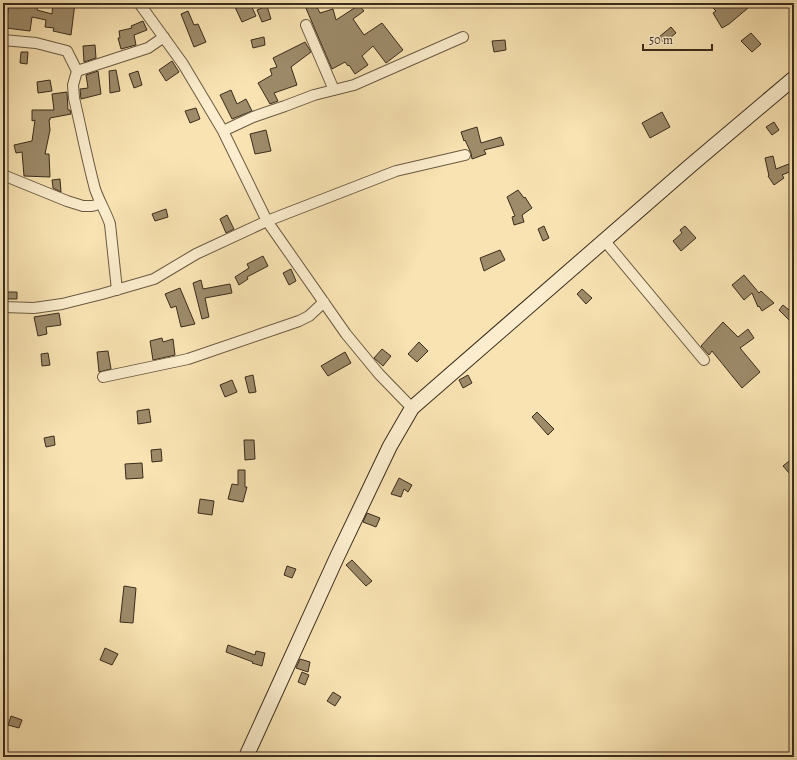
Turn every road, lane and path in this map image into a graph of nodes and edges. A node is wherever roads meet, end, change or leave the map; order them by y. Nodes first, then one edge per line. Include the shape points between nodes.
1 (139, 3) edge
2 (306, 25) dead end
3 (164, 37) junction
4 (463, 37) dead end
5 (3, 40) edge
6 (77, 71) junction
7 (794, 78) edge
8 (334, 90) junction
9 (223, 131) junction
10 (466, 155) dead end
11 (3, 175) edge
12 (100, 204) junction
13 (267, 221) junction
14 (604, 240) junction
15 (117, 290) junction
16 (324, 302) junction
17 (3, 308) edge
18 (704, 360) dead end
19 (103, 377) dead end
20 (412, 408) junction
21 (246, 757) edge

1 - 3 street
2 - 8 street
3 - 6 street via 148,48
3 - 9 street
4 - 8 street via 354,85
5 - 6 street via 36,43 67,50
6 - 12 street via 73,86 74,98
7 - 14 street
8 - 9 street via 253,117
9 - 13 street
10 - 13 street via 396,171
11 - 12 street via 83,206
12 - 15 street via 110,224
13 - 15 street via 196,254 154,279
13 - 16 street
14 - 18 street
14 - 20 street
15 - 17 street via 62,304 34,308
16 - 19 street via 309,316 299,321 220,349 188,359
16 - 20 street via 379,374
20 - 21 street via 390,446 336,557

